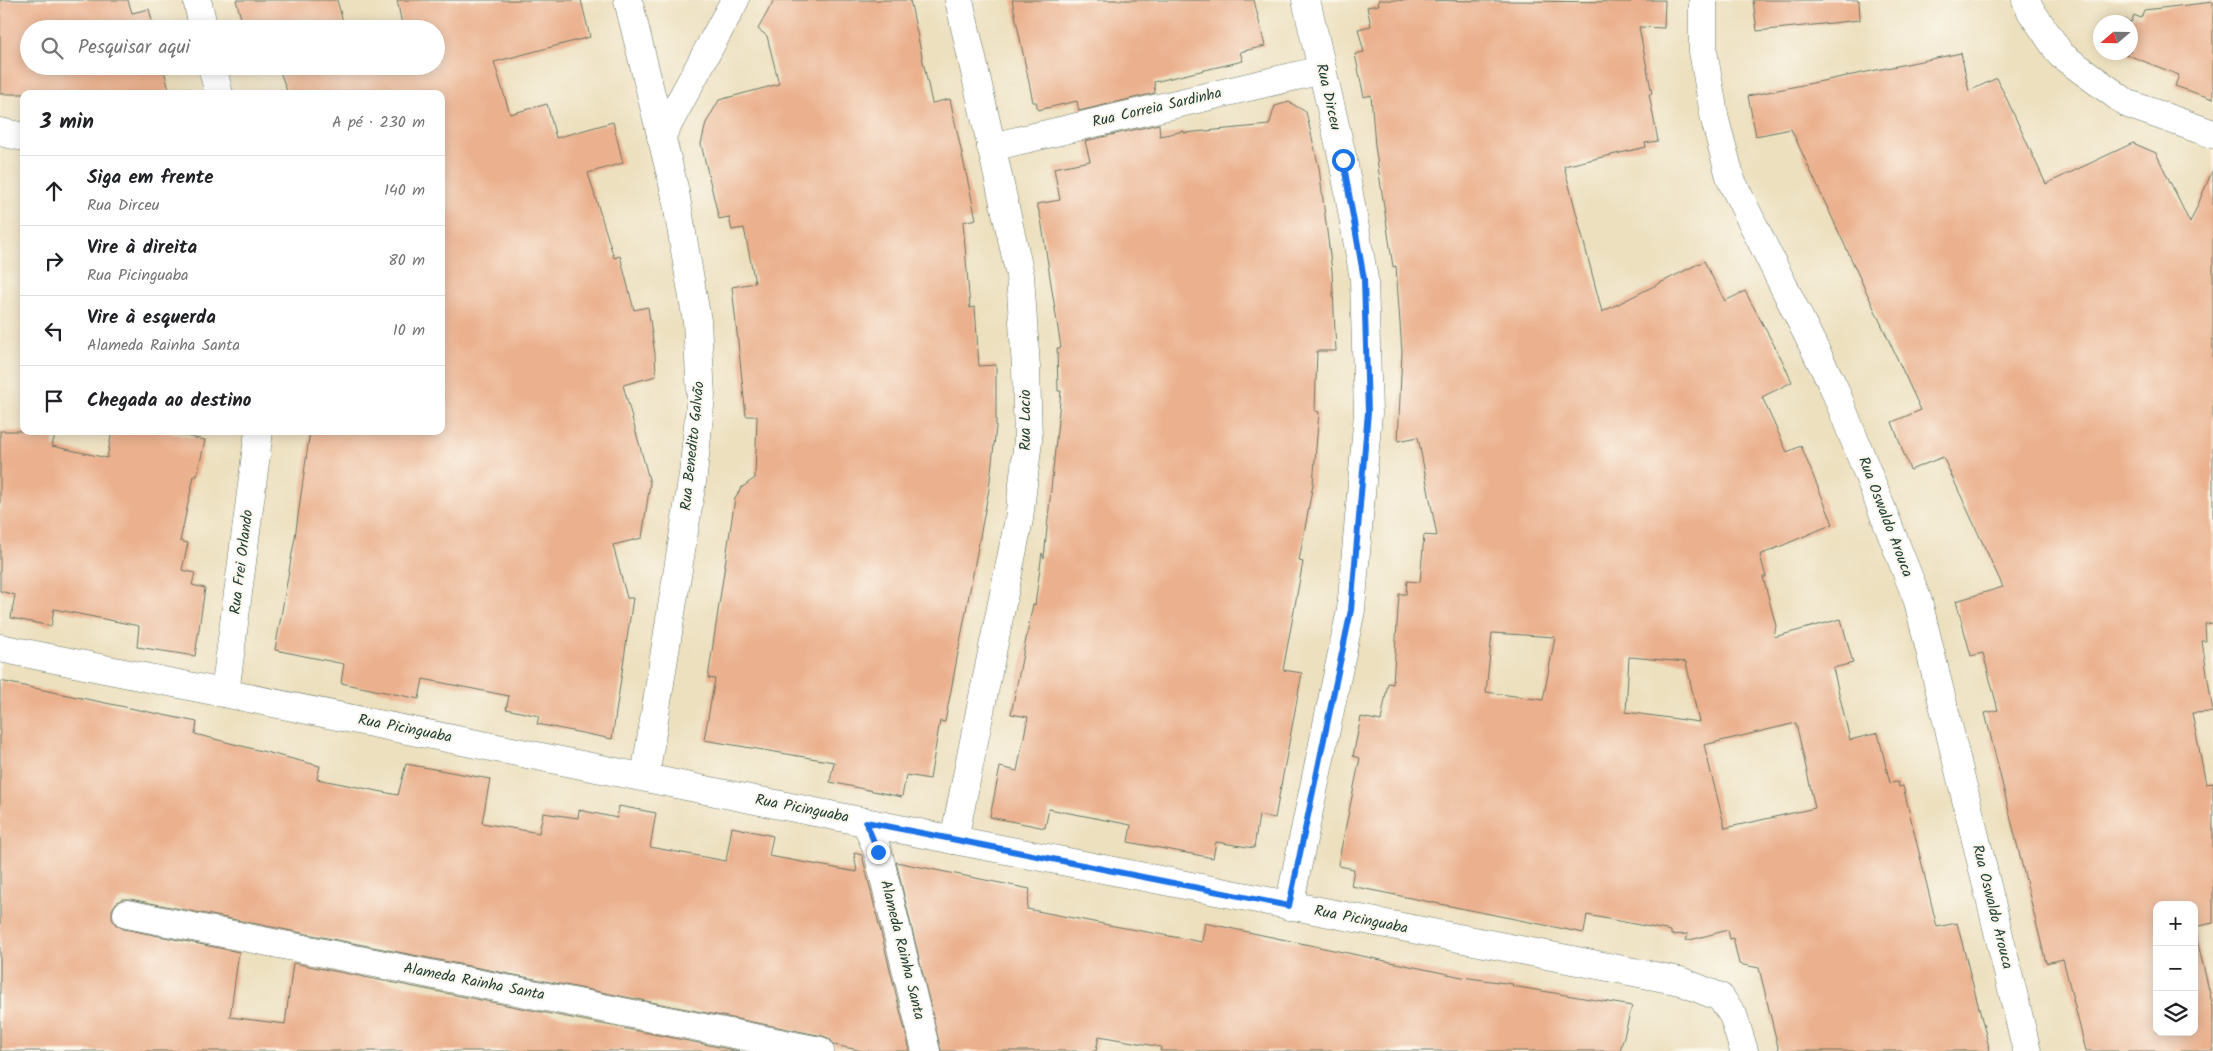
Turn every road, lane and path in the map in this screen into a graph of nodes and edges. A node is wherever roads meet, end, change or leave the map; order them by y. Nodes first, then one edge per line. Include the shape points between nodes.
1 (197, 0) edge
2 (628, 0) edge
3 (735, 0) edge
4 (959, 0) edge
5 (1306, 0) edge
6 (1703, 0) edge
7 (2026, 0) edge
8 (202, 20) edge
9 (1322, 70) junction
10 (214, 75) edge
11 (218, 90) edge
12 (0, 132) edge
13 (2213, 134) edge
14 (20, 136) edge
15 (661, 137) junction
16 (991, 147) junction
17 (258, 435) edge
18 (0, 648) edge
19 (225, 693) junction
20 (645, 777) junction
21 (866, 822) junction
22 (954, 840) junction
23 (1289, 906) junction
24 (127, 914) dead end
25 (820, 1051) edge
26 (926, 1051) edge
27 (1744, 1051) edge
28 (2027, 1051) edge

1 - 8 street
2 - 15 street, Rua Benedito Galvão
3 - 15 street
4 - 16 street, Rua Lacio
5 - 9 street, Rua Dirceu
6 - 28 street, Rua Oswaldo Arouca via 1703,51 1715,120 1731,180 1834,388 1918,601
7 - 13 street via 2061,55 2128,104
9 - 16 street, Rua Correia Sardinha
9 - 23 street, Rua Dirceu via 1343,160 1364,279 1368,412 1351,610
10 - 11 street
12 - 14 street
15 - 20 street, Rua Benedito Galvão via 675,192 697,321 701,396 693,475
16 - 22 street, Rua Lacio via 1020,275 1028,440 1019,519
17 - 19 street, Rua Frei Orlando
18 - 19 street, Rua Picinguaba
19 - 20 street, Rua Picinguaba
20 - 21 street, Rua Picinguaba
21 - 22 street, Rua Picinguaba
21 - 26 street, Alameda Rainha Santa via 878,852
22 - 23 street, Rua Picinguaba
23 - 27 street, Rua Picinguaba via 1680,981 1720,997 1733,1015
24 - 25 street, Alameda Rainha Santa

